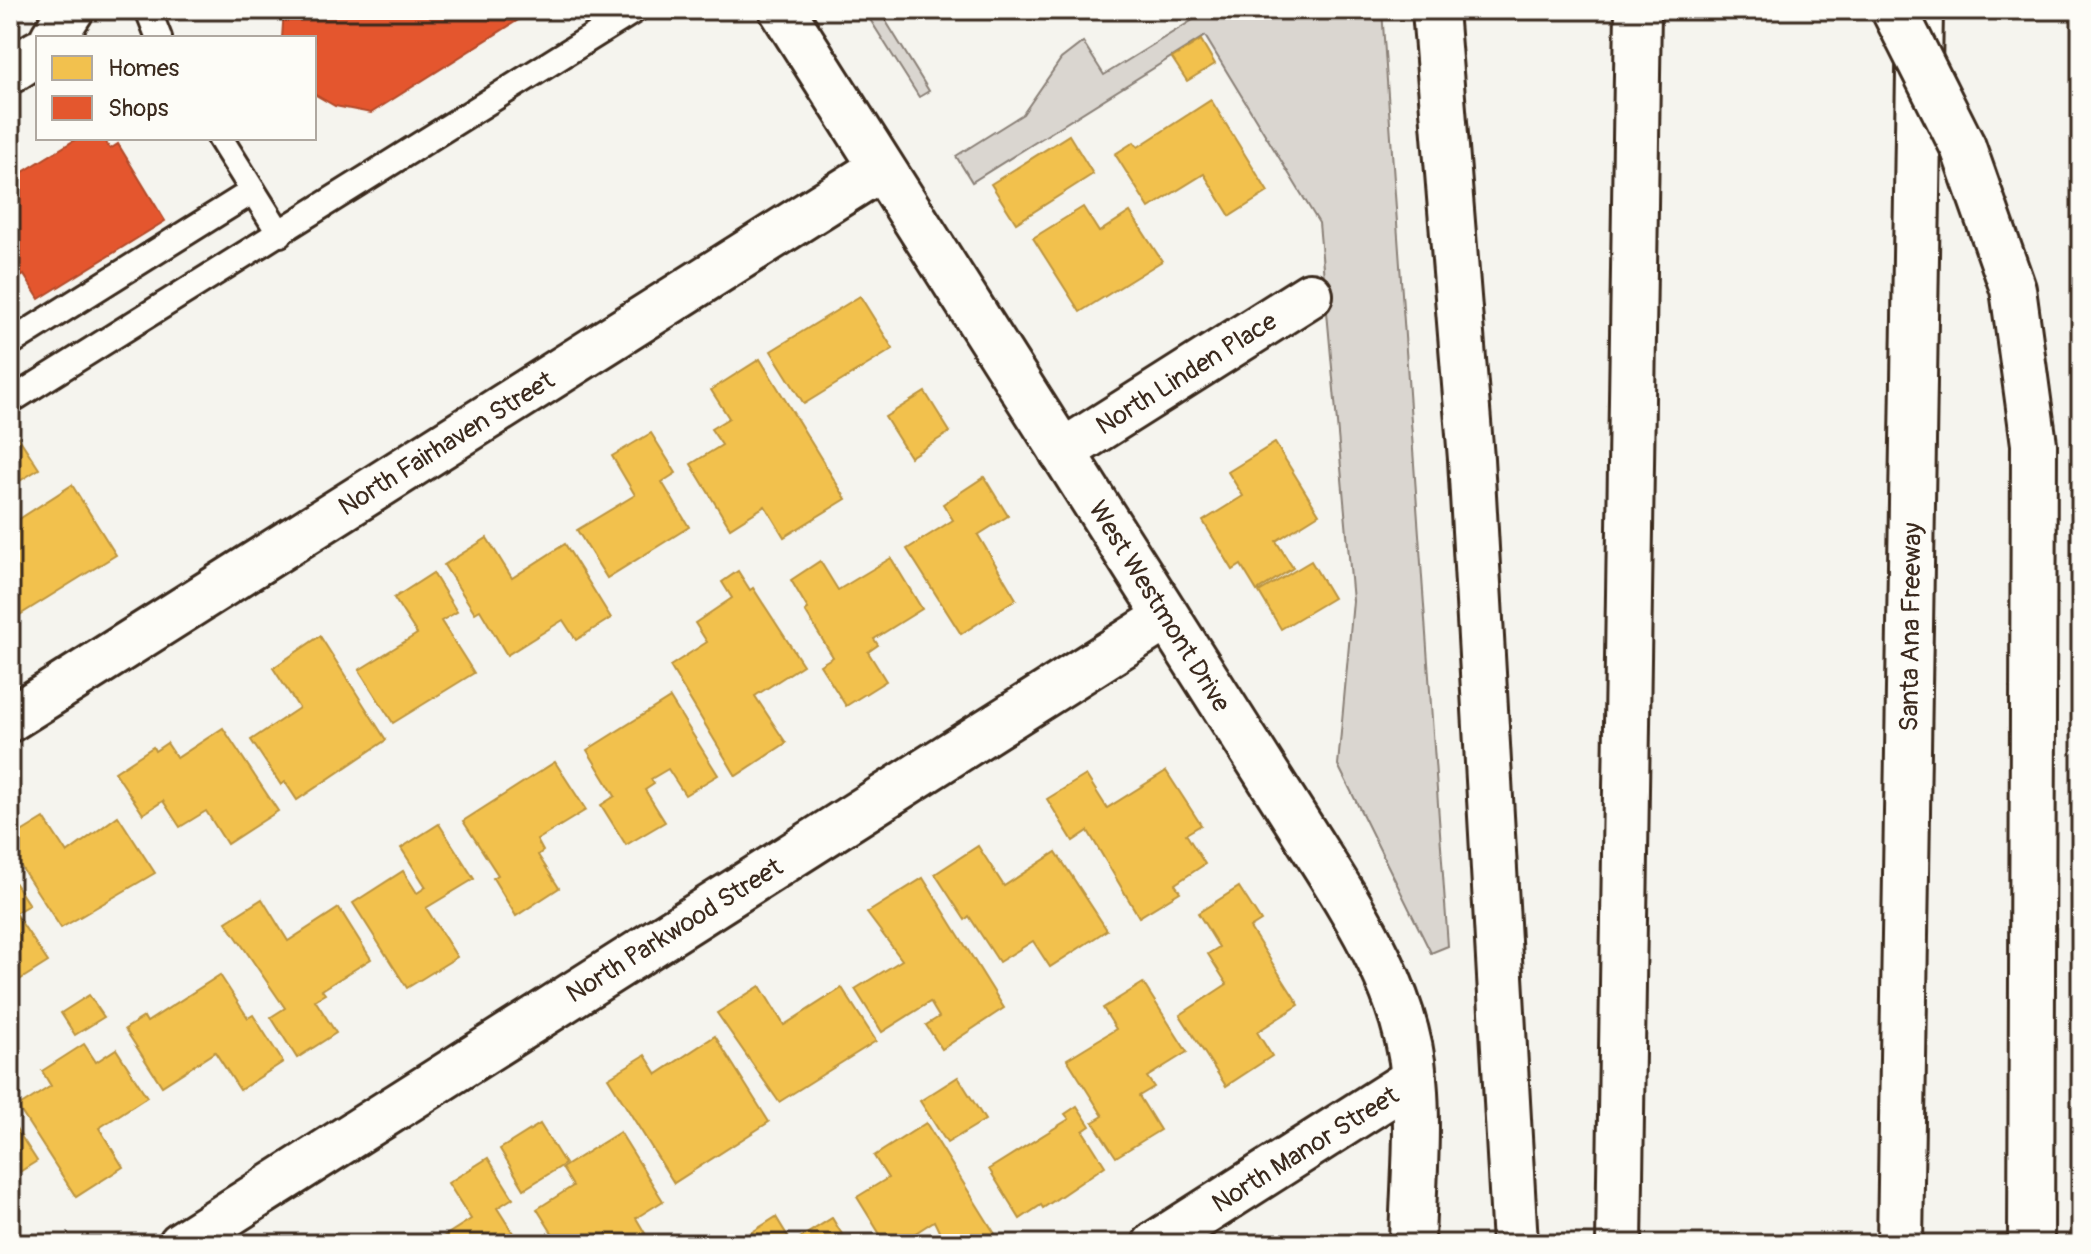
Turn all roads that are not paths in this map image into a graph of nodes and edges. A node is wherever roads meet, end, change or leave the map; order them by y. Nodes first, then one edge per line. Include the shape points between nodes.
1 (71, 10) edge
2 (148, 10) edge
3 (635, 10) edge
4 (782, 10) edge
5 (1435, 10) edge
6 (1638, 10) edge
7 (1894, 10) edge
8 (1920, 10) edge
9 (54, 36) edge
10 (158, 36) edge
11 (36, 54) edge
12 (10, 71) edge
13 (221, 140) edge
14 (881, 168) junction
15 (253, 191) junction
16 (280, 234) junction
17 (1310, 295) dead end
18 (10, 343) edge
19 (10, 401) edge
20 (1062, 452) junction
21 (1167, 617) junction
22 (10, 719) edge
23 (1414, 1079) junction
24 (181, 1244) edge
25 (1155, 1244) edge
26 (1412, 1244) edge
27 (1515, 1244) edge
28 (1619, 1244) edge
29 (1900, 1244) edge
30 (2031, 1244) edge

1 - 9 main road
2 - 10 lane
3 - 16 lane
4 - 14 main road, West Westmont Drive
5 - 27 main road via 1471,459
6 - 28 main road
7 - 30 main road, bridge via 1963,147 2013,289 2034,444
8 - 29 main road, Santa Ana Freeway
11 - 12 main road
13 - 15 lane
14 - 20 main road, West Westmont Drive
14 - 22 main road, North Fairhaven Street
15 - 16 lane
15 - 18 lane
16 - 19 lane
17 - 20 main road, North Linden Place
20 - 21 main road, West Westmont Drive
21 - 23 main road, West Westmont Drive via 1379,960 1399,1009
21 - 24 main road, North Parkwood Street
23 - 25 main road, North Manor Street
23 - 26 main road, West Westmont Drive

